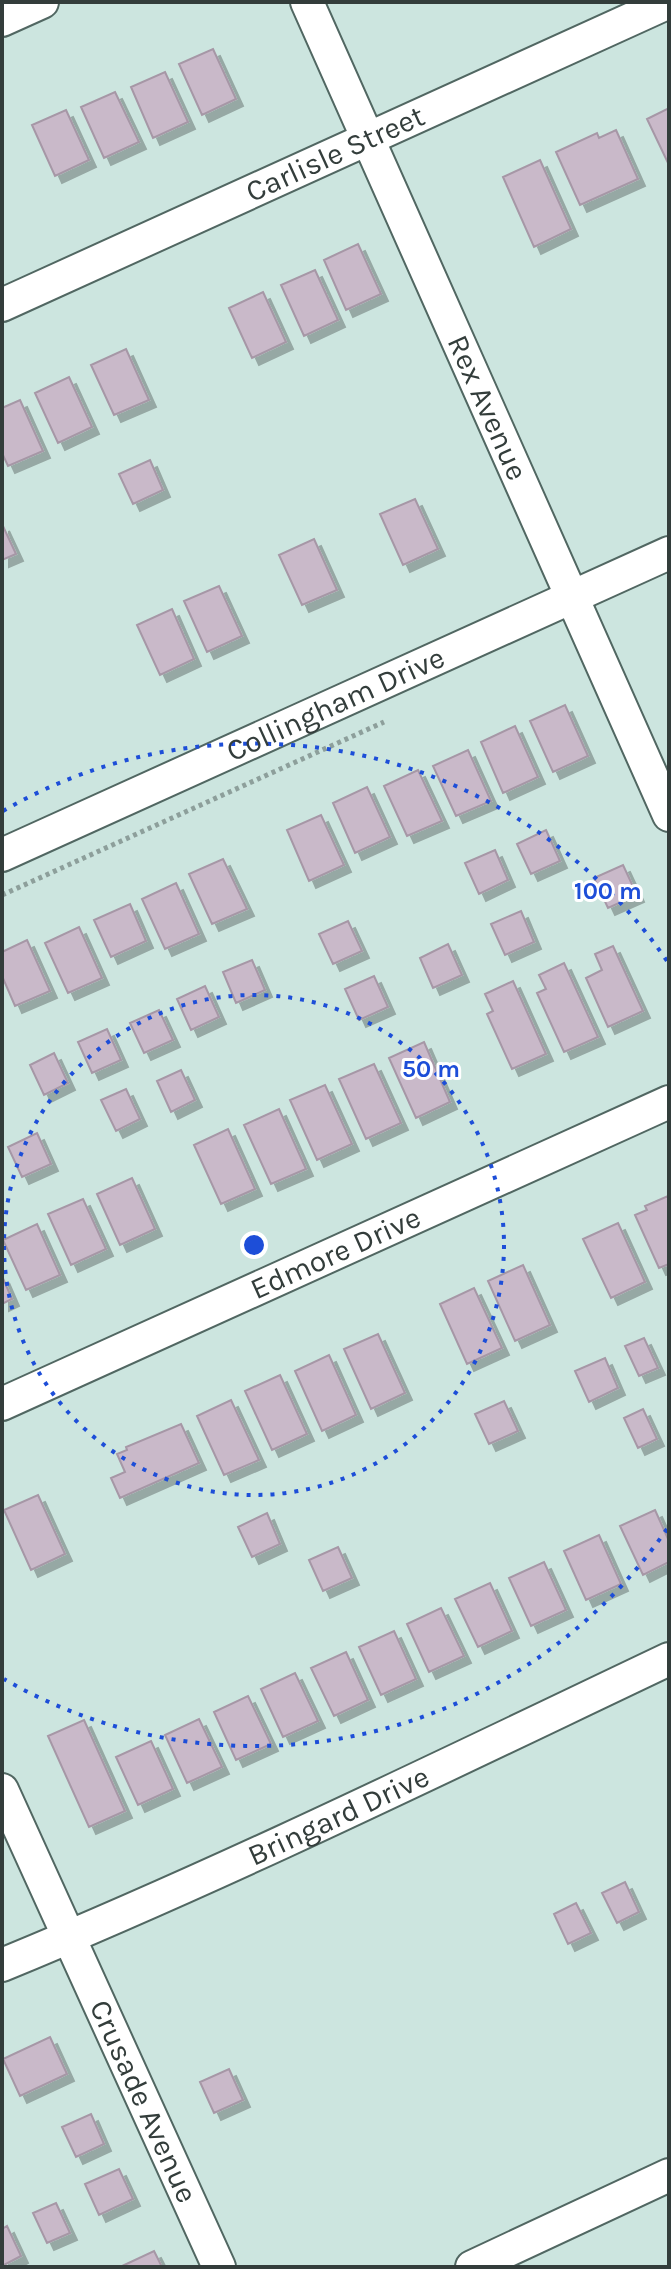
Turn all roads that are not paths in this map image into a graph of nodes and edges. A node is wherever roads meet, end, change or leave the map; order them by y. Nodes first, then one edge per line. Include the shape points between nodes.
1 (42, 2) edge
2 (307, 2) edge
3 (669, 2) edge
4 (2, 20) edge
5 (367, 139) junction
6 (2, 305) edge
7 (669, 553) edge
8 (571, 597) junction
9 (669, 815) edge
10 (2, 855) edge
11 (669, 1102) edge
12 (2, 1404) edge
13 (669, 1659) edge
14 (2, 1790) edge
15 (70, 1937) junction
16 (2, 1965) edge
17 (669, 2175) edge
18 (219, 2267) edge
19 (472, 2267) edge

1 - 4 street
2 - 5 street, Rex Avenue
3 - 5 street, Carlisle Street
5 - 6 street, Carlisle Street
5 - 8 street, Rex Avenue
7 - 8 street, Collingham Drive
8 - 9 street, Rex Avenue
8 - 10 street, Collingham Drive
11 - 12 street, Edmore Drive
13 - 15 street, Bringard Drive
14 - 15 street, Crusade Avenue
15 - 16 street, Bringard Drive
15 - 18 street, Crusade Avenue
17 - 19 street

